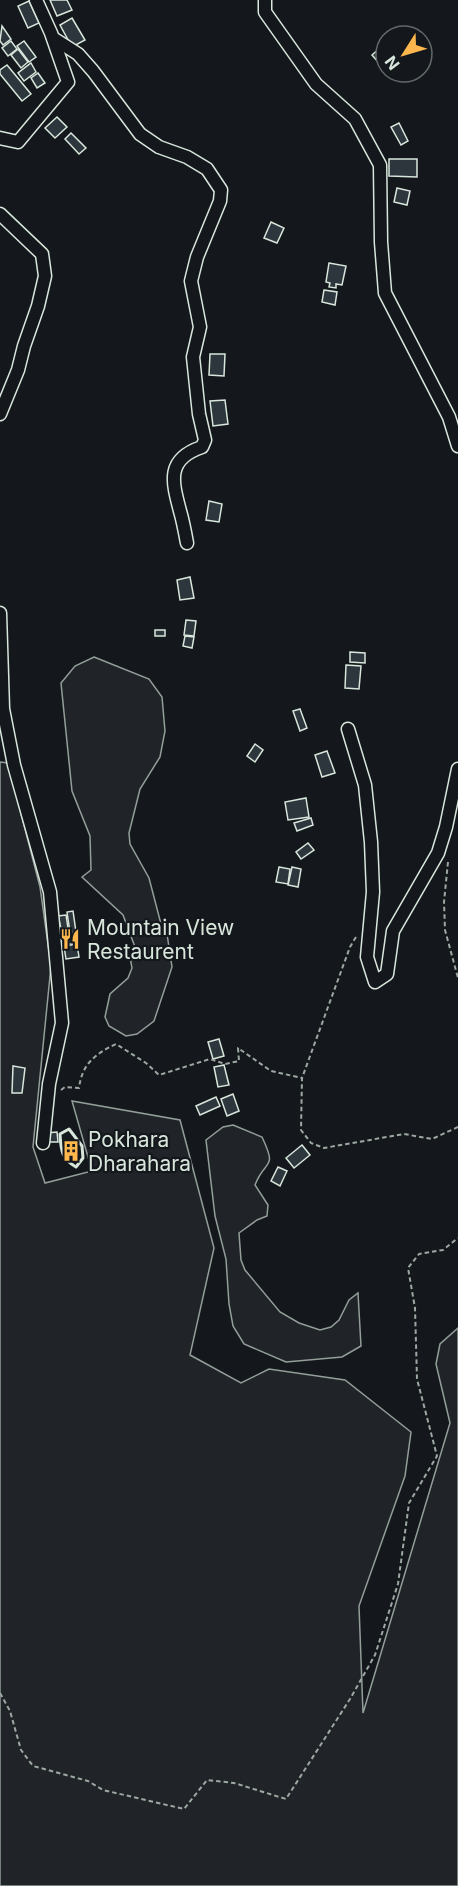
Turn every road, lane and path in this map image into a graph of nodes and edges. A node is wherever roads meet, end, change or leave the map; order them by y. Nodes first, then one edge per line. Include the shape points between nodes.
1 (36, 0) edge
2 (265, 0) edge
3 (53, 38) junction
4 (0, 138) edge
5 (0, 214) edge
6 (0, 414) edge
7 (458, 446) edge
8 (187, 543) dead end
9 (0, 612) edge
10 (348, 729) dead end
11 (458, 769) edge
12 (448, 859) dead end
13 (369, 922) junction
14 (458, 978) edge
15 (302, 1078) junction
16 (48, 1099) junction
17 (458, 1127) edge
18 (43, 1143) dead end
19 (458, 1238) edge
20 (0, 1693) edge

1 - 3 street
2 - 7 street via 265,12 316,84 355,119 380,165 385,293 449,417
3 - 4 street via 68,82 18,142
3 - 8 street via 78,54 140,134 207,170 221,190 191,281 200,327 193,357 205,440 202,447 184,455 173,475
5 - 6 street via 42,254 45,276 18,370
9 - 16 street via 3,709 14,765 50,892 62,1023
10 - 13 street via 365,785 373,892
11 - 13 street via 438,853 393,931 387,974 375,982 367,957
12 - 14 path via 445,930
13 - 15 path via 363,924 350,947
15 - 16 path via 271,1071 238,1048 239,1060 225,1064 210,1059 159,1075 116,1044 87,1063 79,1088 65,1087
15 - 17 path via 301,1130 311,1143 324,1148 404,1134 432,1139
16 - 18 street
19 - 20 path via 443,1250 419,1254 408,1268 415,1308 417,1379 437,1456 409,1503 398,1584 375,1655 286,1799 234,1783 207,1780 184,1809 104,1790 88,1781 33,1766 21,1750 10,1711

